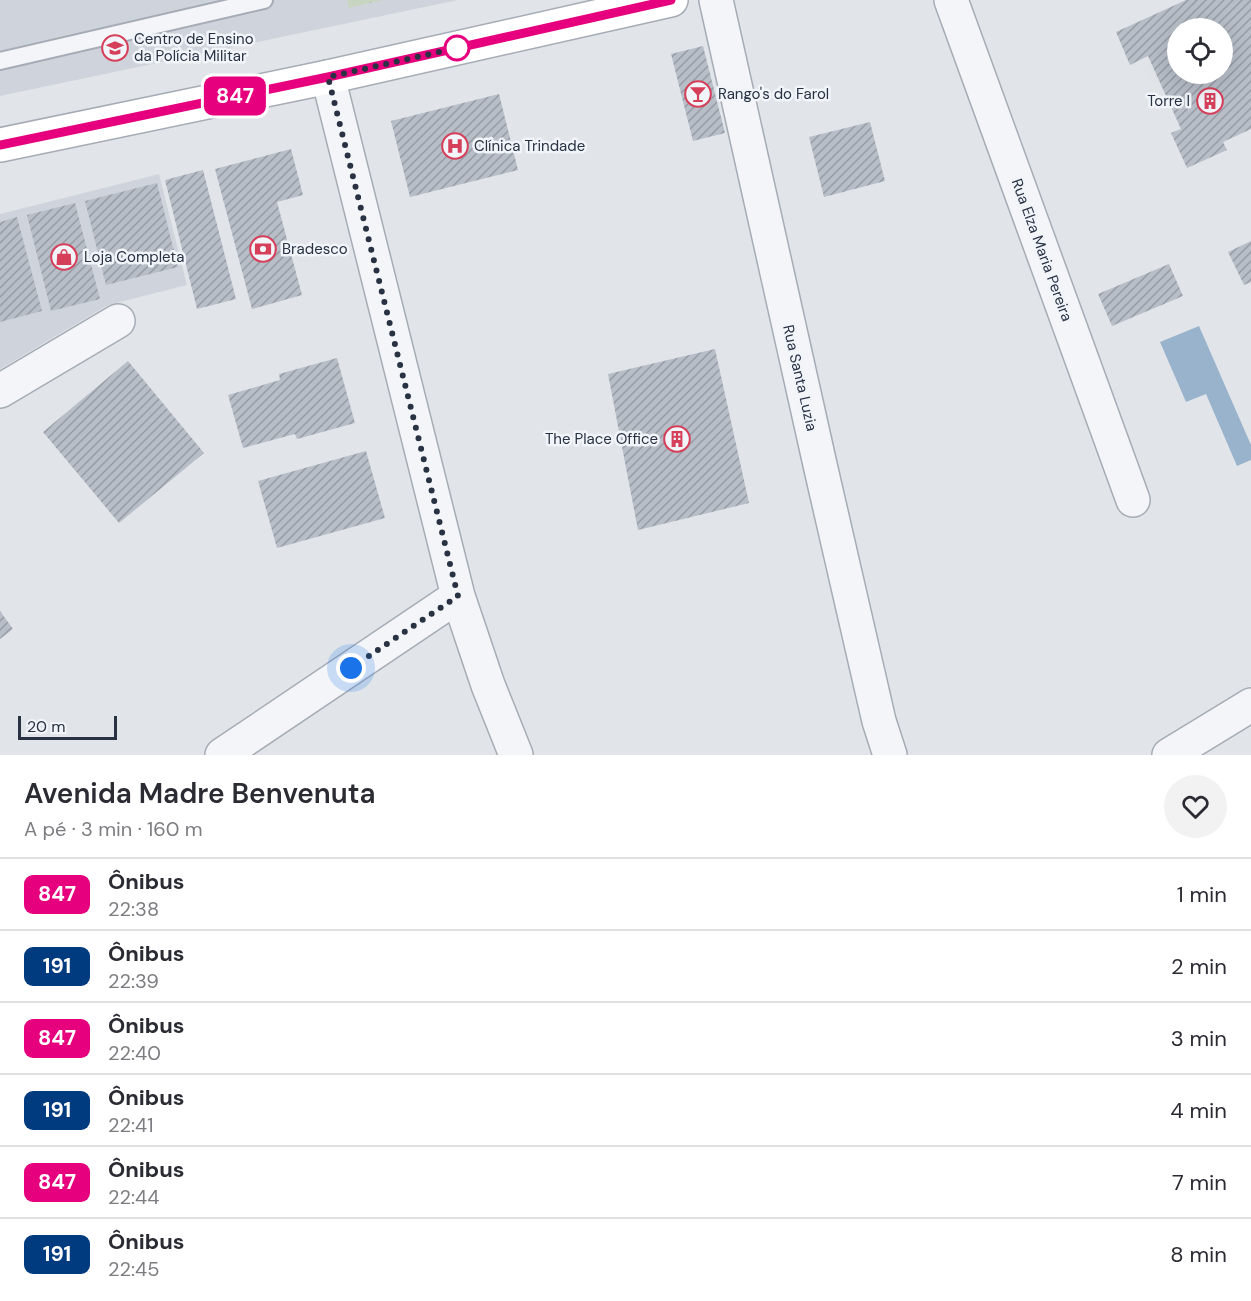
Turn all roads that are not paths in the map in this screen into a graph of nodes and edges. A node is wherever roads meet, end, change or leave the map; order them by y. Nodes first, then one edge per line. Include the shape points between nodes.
1 (264, 0) edge
2 (671, 0) edge
3 (716, 0) edge
4 (951, 0) edge
5 (0, 61) edge
6 (328, 77) junction
7 (0, 145) edge
8 (118, 321) dead end
9 (0, 391) edge
10 (1133, 500) dead end
11 (458, 596) junction
12 (1251, 705) edge
13 (222, 755) edge
14 (516, 755) edge
15 (890, 755) edge
16 (1169, 755) edge

1 - 5 lane
2 - 6 main road
3 - 15 street, Rua Santa Luzia via 879,721
4 - 10 street, Rua Elza Maria Pereira
6 - 7 main road
6 - 11 street
8 - 9 street
11 - 13 street
11 - 14 street
12 - 16 street

